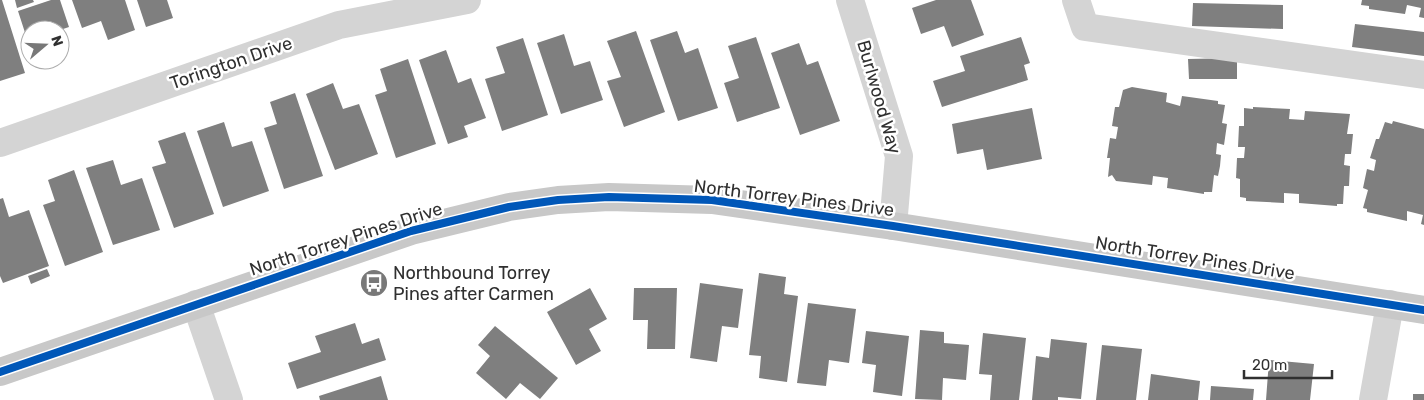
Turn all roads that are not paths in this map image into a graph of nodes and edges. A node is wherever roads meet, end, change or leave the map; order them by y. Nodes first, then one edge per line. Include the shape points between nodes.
1 (467, 0) edge
2 (850, 0) edge
3 (1076, 0) edge
4 (1424, 75) edge
5 (0, 143) edge
6 (893, 226) junction
7 (196, 304) junction
8 (1390, 304) junction
9 (1424, 310) edge
10 (0, 372) edge
11 (229, 400) edge
12 (1373, 400) edge

1 - 5 street, Torington Drive via 339,25
2 - 6 street, Burlwood Way via 899,156
3 - 4 street via 1085,28
6 - 7 main road, North Torrey Pines Drive via 712,200 626,197 558,200 509,207 411,231
6 - 8 main road, North Torrey Pines Drive
7 - 10 main road, North Torrey Pines Drive
7 - 11 street
8 - 9 main road, North Torrey Pines Drive
8 - 12 street

